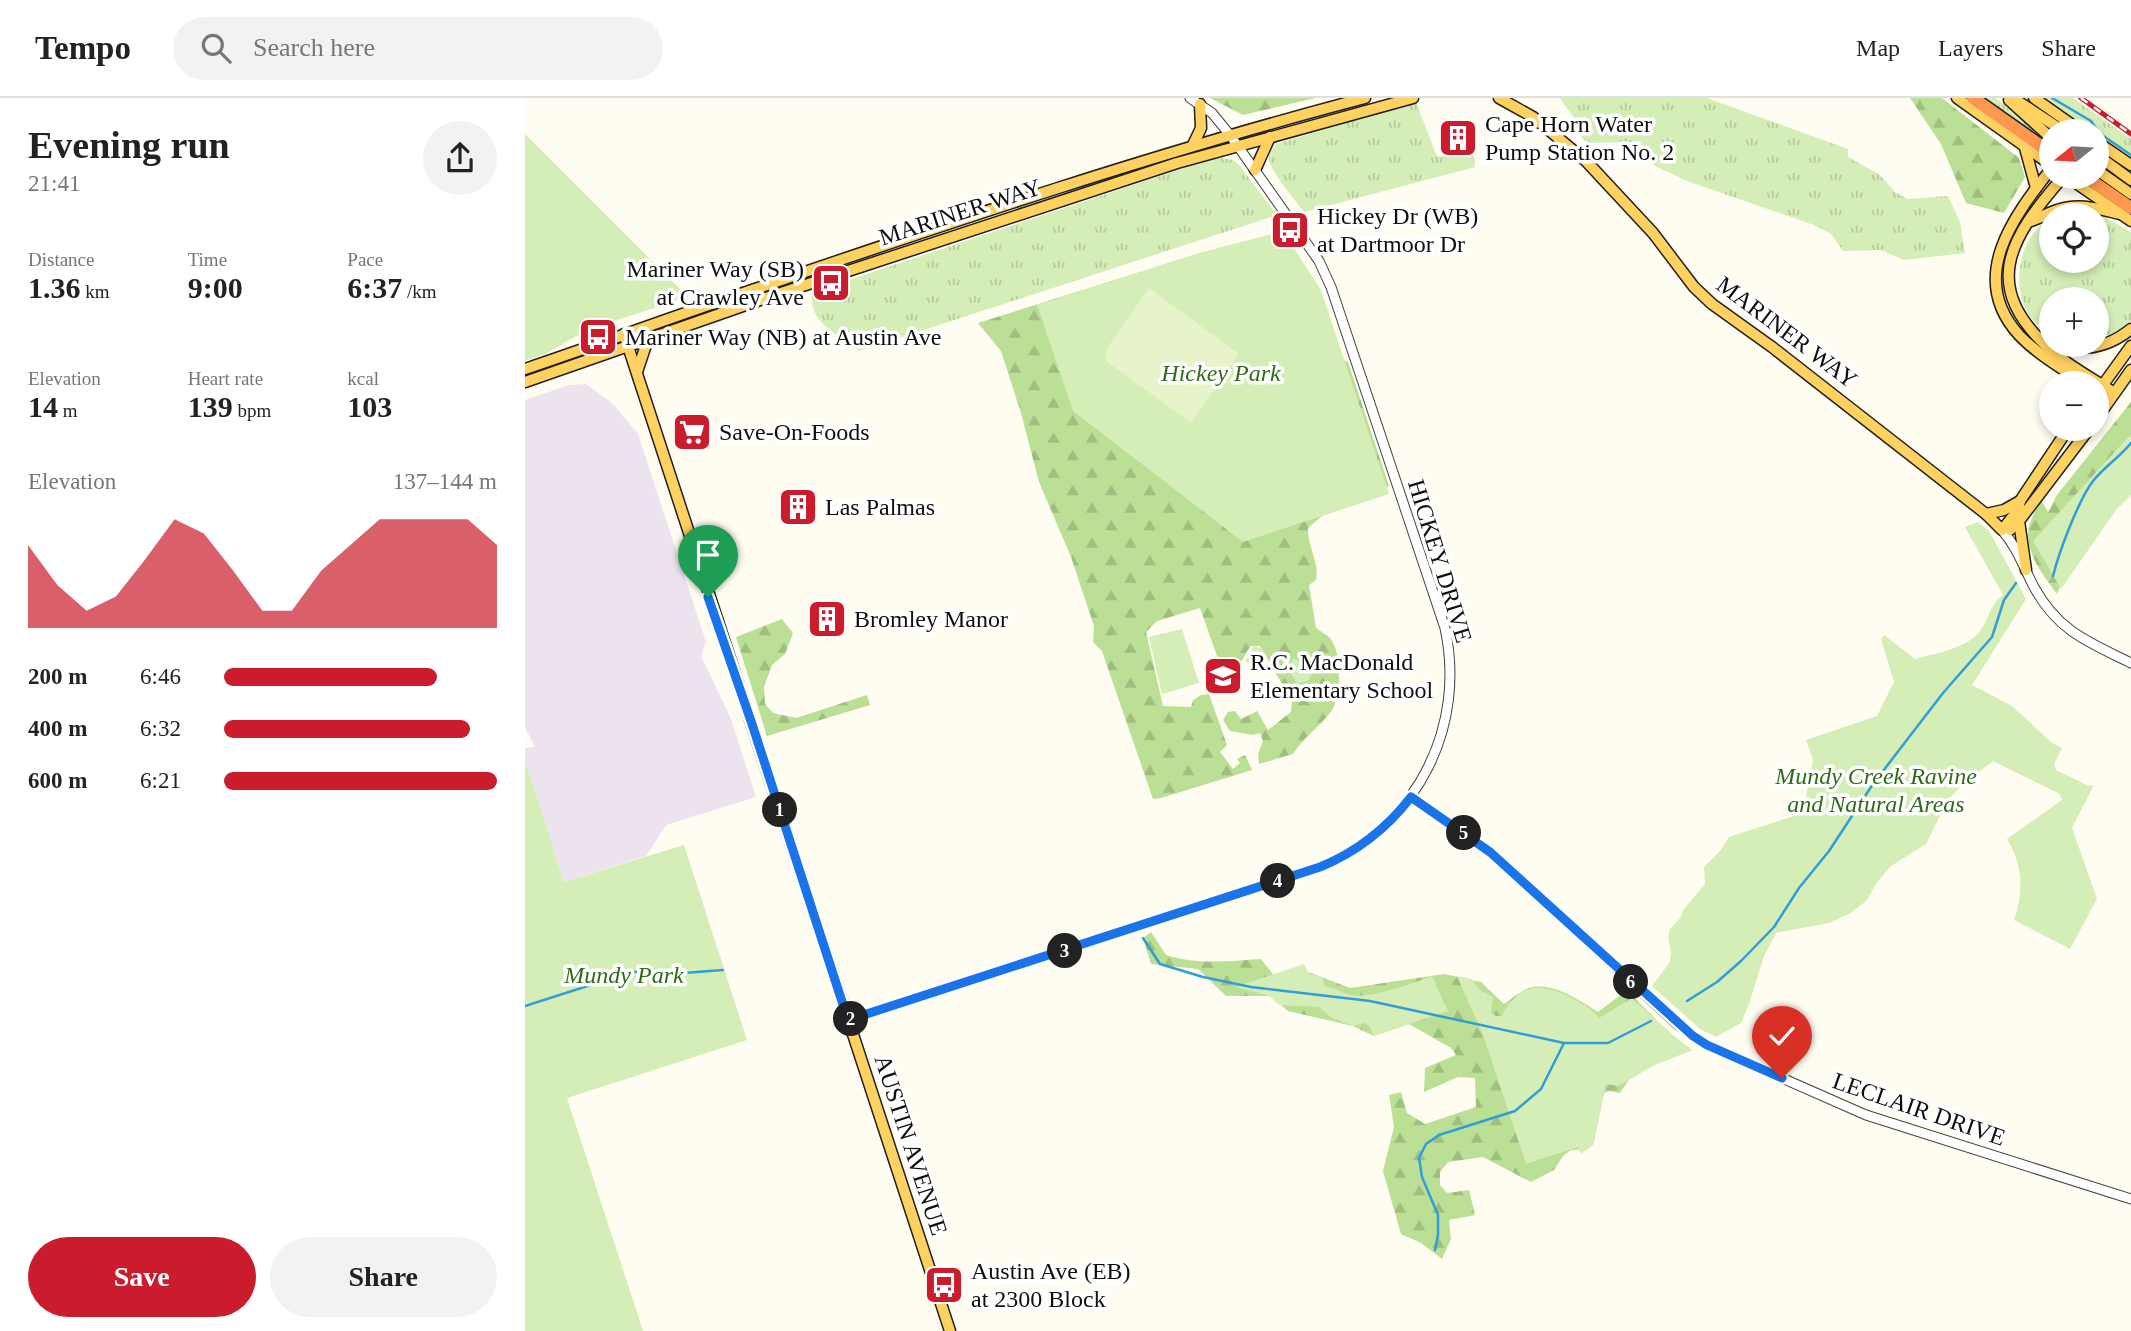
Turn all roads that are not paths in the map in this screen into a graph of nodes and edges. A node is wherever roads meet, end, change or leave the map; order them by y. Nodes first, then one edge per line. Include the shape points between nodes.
1 (1365, 98) edge
2 (1413, 98) edge
3 (1499, 98) edge
4 (1957, 98) edge
5 (1973, 98) edge
6 (2007, 98) edge
7 (2013, 98) edge
8 (2034, 98) edge
9 (1195, 101) edge
10 (2045, 119) edge
11 (2064, 119) edge
12 (2039, 127) edge
13 (1230, 135) junction
14 (1270, 138) junction
15 (1193, 145) junction
16 (2039, 145) edge
17 (1237, 146) junction
18 (2025, 148) junction
19 (2109, 150) edge
20 (2039, 158) edge
21 (2109, 164) edge
22 (2131, 165) edge
23 (1255, 170) junction
24 (2109, 178) edge
25 (2131, 180) edge
26 (2039, 184) edge
27 (2036, 188) junction
28 (2054, 189) edge
29 (2086, 189) edge
30 (2100, 189) edge
31 (2131, 194) edge
32 (2125, 211) edge
33 (2031, 221) junction
34 (2131, 221) edge
35 (2131, 329) edge
36 (624, 334) junction
37 (2039, 335) edge
38 (648, 339) junction
39 (2109, 343) edge
40 (628, 346) junction
41 (2131, 346) edge
42 (608, 353) junction
43 (2059, 357) edge
44 (525, 369) edge
45 (2131, 370) edge
46 (2062, 371) edge
47 (2076, 371) edge
48 (637, 372) junction
49 (2109, 375) edge
50 (525, 382) edge
51 (2109, 396) edge
52 (2112, 397) junction
53 (2109, 401) edge
54 (2060, 441) edge
55 (2080, 441) edge
56 (2020, 501) junction
57 (1986, 514) junction
58 (2019, 521) junction
59 (2004, 532) junction
60 (2026, 570) junction
61 (2131, 663) edge
62 (1411, 797) junction
63 (848, 1020) junction
64 (2131, 1199) edge
65 (950, 1331) edge

1 - 13 main road, MARINER WAY
2 - 14 main road, MARINER WAY
3 - 57 main road, MARINER WAY via 1533,117 1586,161 1712,304
4 - 18 main road
5 - 16 highway
6 - 12 main road
7 - 10 main road
8 - 11 main road
9 - 13 street, HICKEY DRIVE
9 - 15 main road via 1201,128
13 - 15 main road, MARINER WAY
13 - 17 street, HICKEY DRIVE
14 - 17 main road, MARINER WAY
14 - 23 main road
15 - 36 main road, MARINER WAY
17 - 23 street, HICKEY DRIVE
17 - 38 main road, MARINER WAY
18 - 20 main road
18 - 27 main road
19 - 22 main road
21 - 25 main road
23 - 62 street, HICKEY DRIVE via 1319,261 1331,287 1445,628 1450,674 1445,722 1431,763
24 - 31 main road
26 - 27 main road
27 - 46 main road via 2003,241 1997,288 2017,333
28 - 33 main road
29 - 32 main road
30 - 32 highway
32 - 33 main road via 2076,206
32 - 34 main road
33 - 37 main road via 2011,256 2008,282 2016,309
35 - 39 main road
36 - 40 main road, AUSTIN AVENUE
36 - 44 main road, MARINER WAY
38 - 40 main road, MARINER WAY
38 - 48 main road
40 - 42 main road, MARINER WAY
40 - 48 main road, AUSTIN AVENUE
41 - 49 main road
42 - 48 main road
42 - 50 main road, MARINER WAY
43 - 47 main road
45 - 52 main road
48 - 63 main road, AUSTIN AVENUE
51 - 52 main road
52 - 53 main road
54 - 56 main road
55 - 58 main road
56 - 57 main road
56 - 59 main road
57 - 59 main road, MARINER WAY
58 - 59 main road
58 - 60 main road
59 - 60 street
60 - 61 street via 2060,623
62 - 63 street, HICKEY DRIVE via 1372,837 1320,867
62 - 64 street, LECLAIR DRIVE via 1490,852 1700,1042 1866,1115
63 - 65 main road, AUSTIN AVENUE

